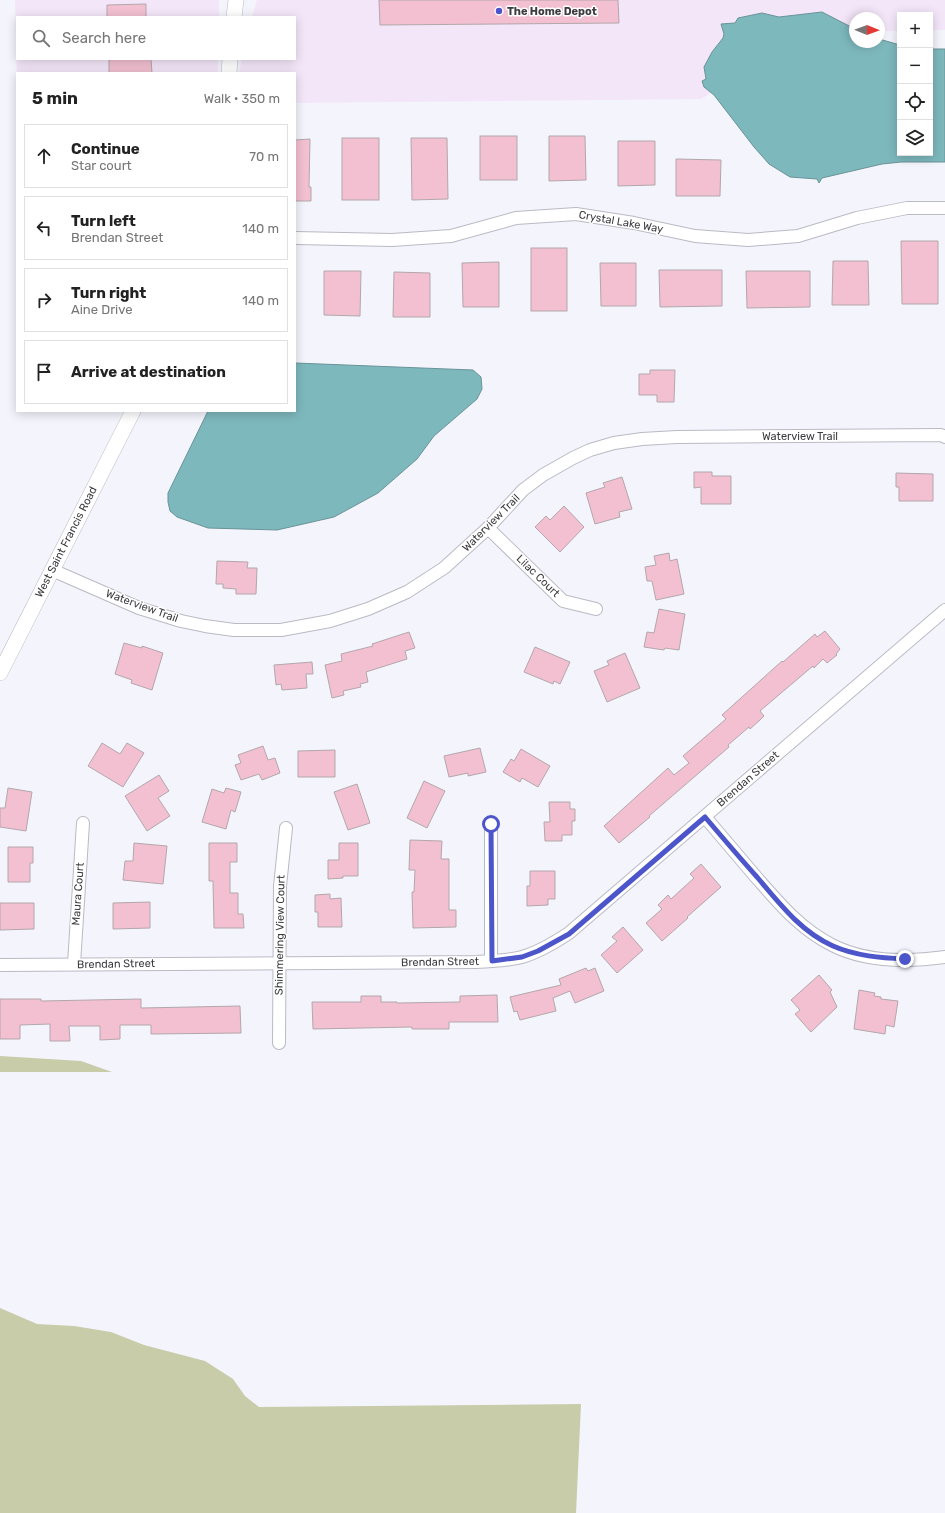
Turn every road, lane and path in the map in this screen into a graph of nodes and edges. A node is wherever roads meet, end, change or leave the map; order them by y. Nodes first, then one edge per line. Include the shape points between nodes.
1 (236, 0) edge
2 (234, 16) edge
3 (230, 60) edge
4 (229, 72) edge
5 (945, 208) edge
6 (296, 238) edge
7 (132, 412) edge
8 (945, 437) edge
9 (488, 528) junction
10 (52, 570) junction
11 (596, 609) dead end
12 (945, 610) edge
13 (0, 673) edge
14 (705, 817) junction
15 (83, 823) dead end
16 (491, 824) dead end
17 (286, 828) dead end
18 (945, 957) edge
19 (492, 961) junction
20 (279, 962) junction
21 (74, 964) junction
22 (0, 965) edge
23 (279, 1043) dead end

1 - 2 street
3 - 4 street
5 - 6 street, Crystal Lake Way via 907,208 857,218 798,236 748,240 695,236 576,214 516,218 451,236 392,240
7 - 10 street, West Saint Francis Road
8 - 9 street, Waterview Trail via 677,437 614,443 584,452 543,475 523,490
9 - 10 street, Waterview Trail via 444,568 407,592 368,609 330,621 281,630 234,630 181,621 139,608
9 - 11 street, Lilac Court via 563,601
10 - 13 street, West Saint Francis Road
12 - 14 street, Brendan Street
14 - 18 street via 800,925 822,940 849,952 876,957
14 - 19 street, Brendan Street via 569,934 522,957
15 - 21 street, Maura Court
16 - 19 street
17 - 20 street, Shimmering View Court via 280,886
19 - 20 street, Brendan Street
20 - 21 street, Brendan Street
20 - 23 street, Shimmering View Court
21 - 22 street, Brendan Street

